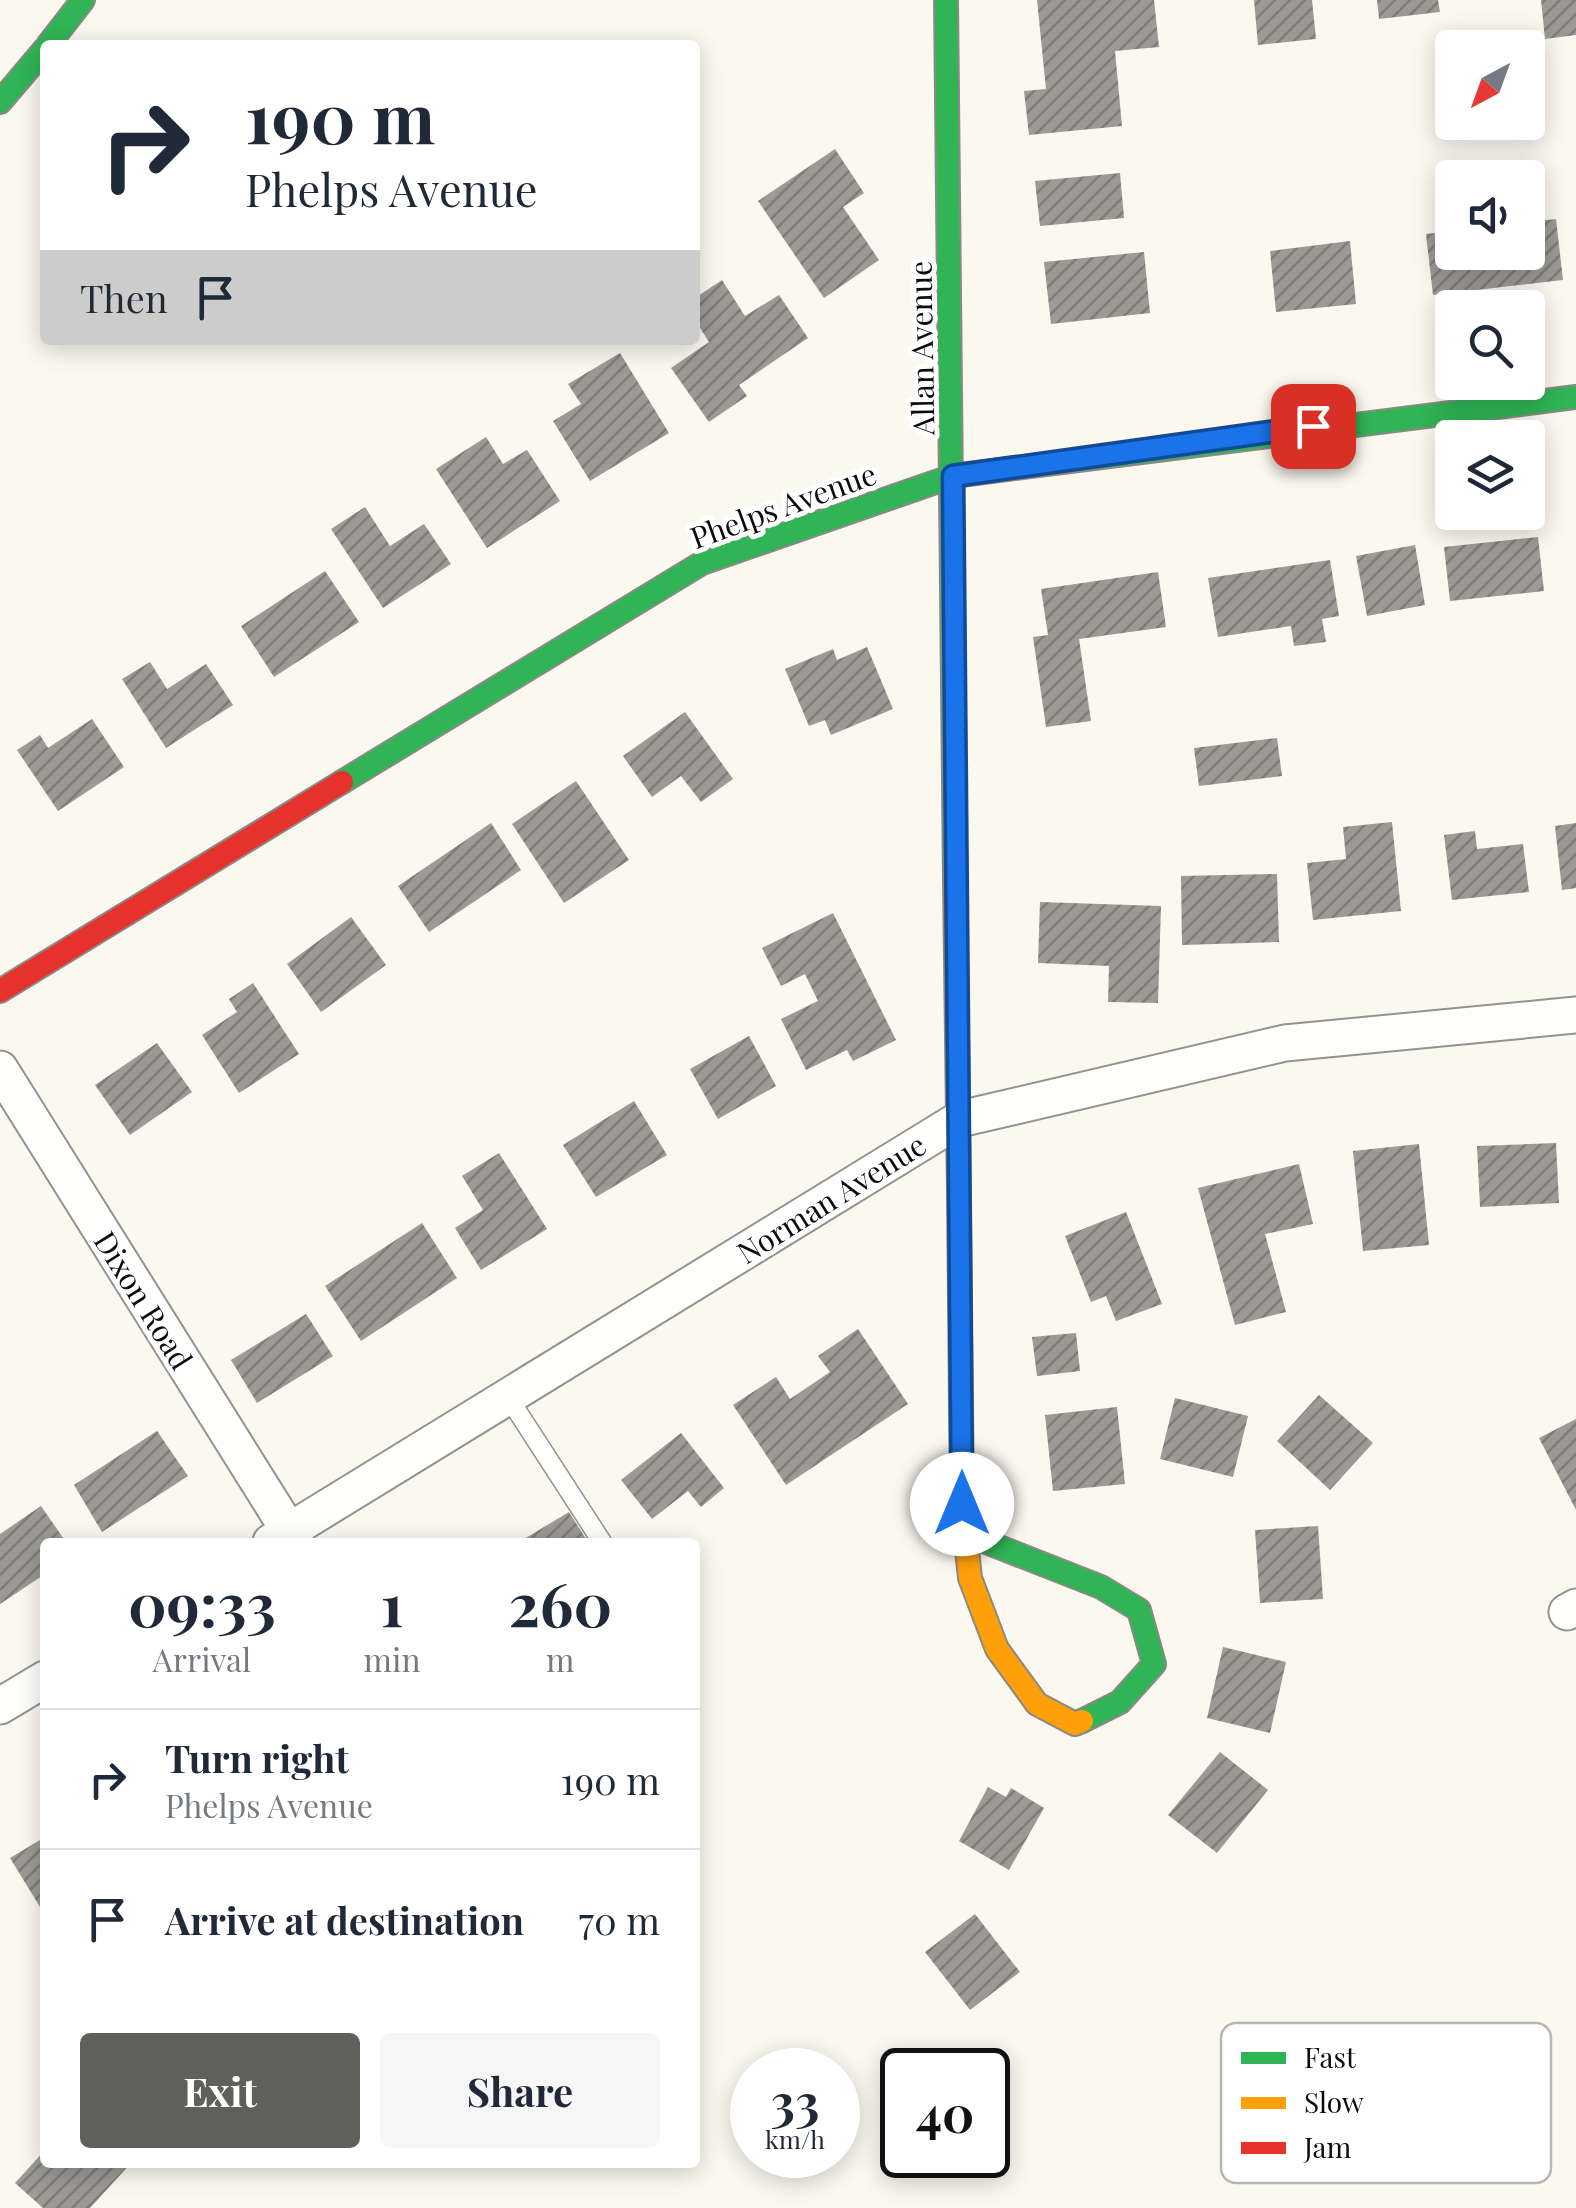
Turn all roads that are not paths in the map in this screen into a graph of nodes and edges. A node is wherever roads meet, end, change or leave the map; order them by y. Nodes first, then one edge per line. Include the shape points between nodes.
1 (83, 0) edge
2 (946, 0) edge
3 (52, 40) edge
4 (40, 54) edge
5 (0, 102) edge
6 (1576, 396) edge
7 (953, 476) junction
8 (0, 991) edge
9 (1576, 1015) edge
10 (0, 1069) edge
11 (960, 1119) junction
12 (508, 1396) junction
13 (966, 1534) junction
14 (284, 1538) edge
15 (287, 1538) edge
16 (599, 1538) edge
17 (40, 1682) edge
18 (0, 1706) edge

1 - 3 main road
2 - 7 main road, Allan Avenue
4 - 5 main road
6 - 7 main road, Phelps Avenue
7 - 8 main road, Phelps Avenue via 702,563
7 - 11 main road, Allan Avenue
9 - 11 street, Norman Avenue via 1285,1043
10 - 14 street, Dixon Road
11 - 12 street, Norman Avenue
11 - 13 main road, Allan Avenue
12 - 15 street, Norman Avenue
12 - 16 lane
13 - 13 main road, Allan Avenue via 1101,1587 1139,1610 1154,1664 1120,1702 1074,1724 1037,1704 997,1649 970,1578
17 - 18 street

